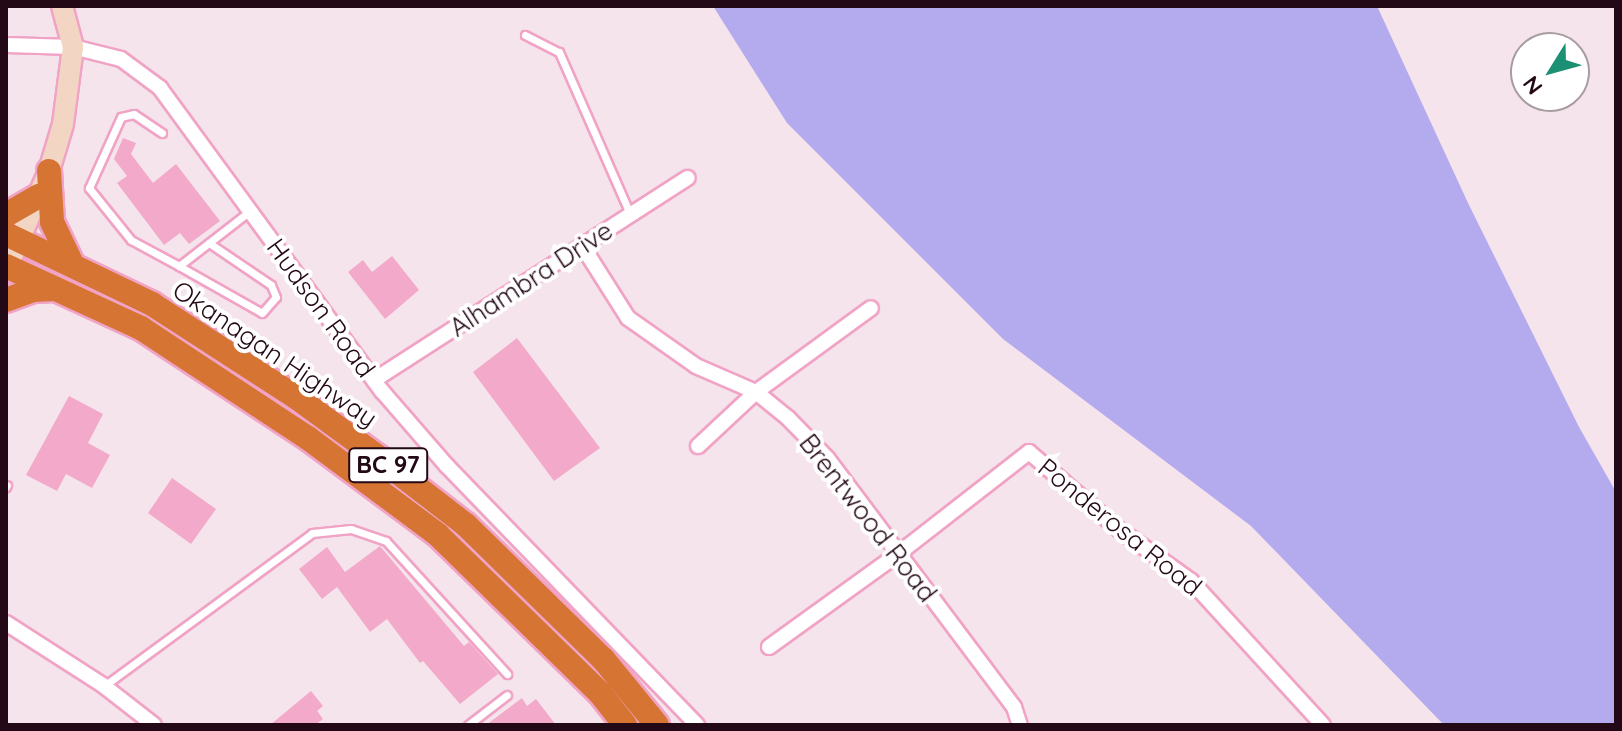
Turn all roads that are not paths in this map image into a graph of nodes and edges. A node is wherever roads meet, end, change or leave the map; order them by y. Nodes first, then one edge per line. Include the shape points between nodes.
1 (62, 6) edge
2 (525, 35) dead end
3 (6, 45) edge
4 (73, 47) junction
5 (162, 133) dead end
6 (49, 171) junction
7 (688, 178) dead end
8 (40, 195) junction
9 (250, 211) junction
10 (630, 214) junction
11 (6, 215) edge
12 (13, 237) edge
13 (209, 243) junction
14 (583, 247) junction
15 (72, 264) junction
16 (179, 266) junction
17 (7, 268) edge
18 (55, 289) junction
19 (6, 300) edge
20 (871, 308) dead end
21 (374, 380) junction
22 (756, 392) junction
23 (698, 446) dead end
24 (898, 554) junction
25 (6, 623) edge
26 (769, 647) dead end
27 (507, 674) dead end
28 (104, 686) junction
29 (507, 695) dead end
30 (154, 725) edge
31 (468, 725) edge
32 (625, 725) edge
33 (657, 725) edge
34 (697, 725) edge
35 (1020, 725) edge
36 (1323, 725) edge

1 - 4 main road
2 - 10 lane via 559,52
3 - 4 street, Hudson Road
4 - 6 main road via 69,98
4 - 9 street, Hudson Road via 121,59 160,88
5 - 16 lane via 134,114 121,117 89,188 131,240
6 - 8 main road
6 - 15 highway via 52,222
7 - 10 street, Alhambra Drive
8 - 11 highway
8 - 12 main road
9 - 13 lane
9 - 21 street, Hudson Road
10 - 14 street, Alhambra Drive
12 - 15 highway, Okanagan Highway / BC 97
12 - 17 main road
13 - 16 lane
13 - 16 lane via 271,285 276,297 262,313
14 - 21 street, Alhambra Drive
14 - 22 street, Brentwood Road via 628,318 696,366
15 - 33 highway, Okanagan Highway / BC 97 via 152,304 296,397 453,516 603,659
17 - 18 highway, Okanagan Highway / BC 97
18 - 19 highway
18 - 32 highway, Okanagan Highway / BC 97 via 141,328 308,438 438,535 600,693
20 - 22 street
21 - 34 street, Hudson Road via 447,466
22 - 23 street
22 - 24 street, Brentwood Road via 827,458
24 - 26 street
24 - 35 street, Brentwood Road via 1014,707
24 - 36 street, Ponderosa Road via 1029,452 1117,528 1191,581
25 - 28 street
27 - 28 lane via 386,541 351,529 312,533
28 - 30 street
29 - 31 lane

